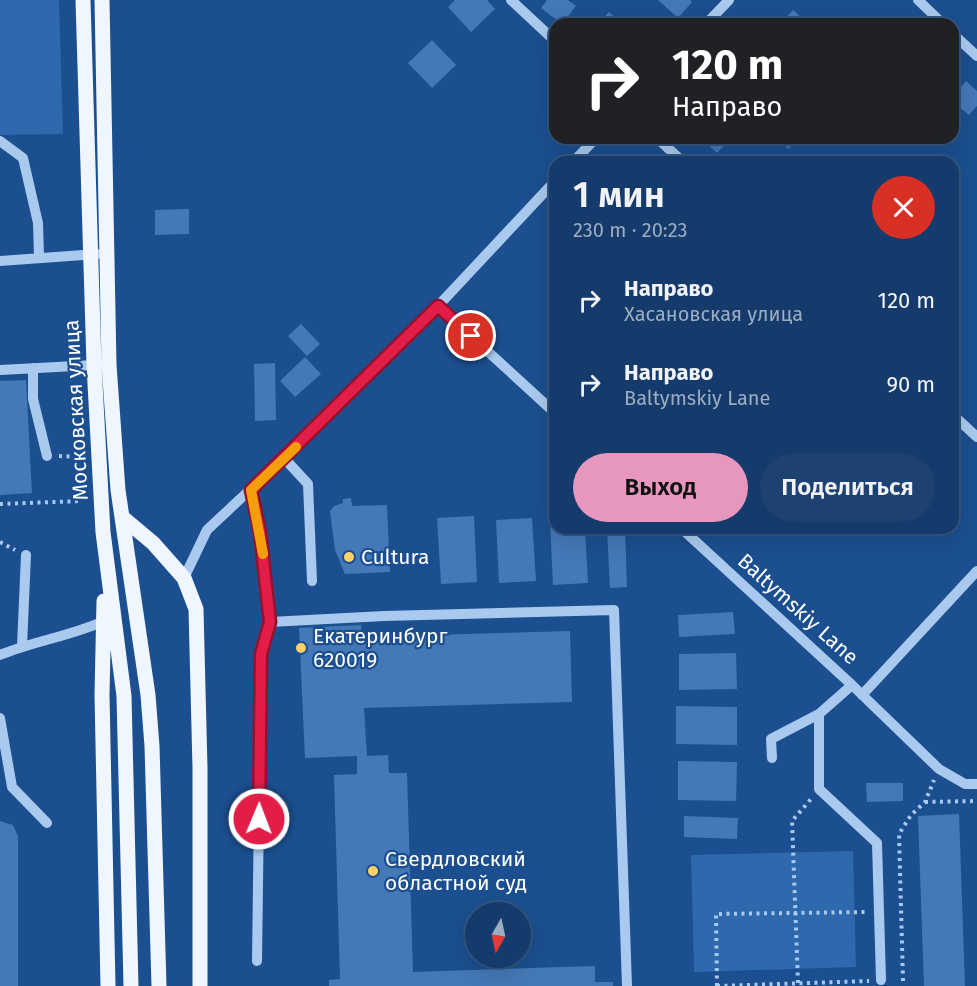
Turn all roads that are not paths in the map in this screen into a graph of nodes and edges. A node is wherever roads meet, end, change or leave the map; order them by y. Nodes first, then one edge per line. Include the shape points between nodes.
1 (83, 0) edge
2 (102, 0) edge
3 (512, 0) edge
4 (729, 0) edge
5 (918, 0) edge
6 (712, 18) edge
7 (938, 18) edge
8 (549, 35) edge
9 (959, 39) edge
10 (977, 56) edge
11 (0, 141) edge
12 (590, 144) edge
13 (664, 144) edge
14 (579, 156) edge
15 (676, 156) edge
16 (549, 188) edge
17 (107, 254) junction
18 (89, 255) junction
19 (39, 256) junction
20 (0, 261) edge
21 (438, 306) junction
22 (94, 365) junction
23 (33, 368) junction
24 (0, 370) edge
25 (549, 408) edge
26 (959, 420) edge
27 (977, 437) edge
28 (47, 456) road end
29 (284, 458) junction
30 (251, 490) junction
31 (122, 517) junction
32 (103, 532) junction
33 (688, 534) edge
34 (26, 555) dead end
35 (977, 571) edge
36 (184, 578) junction
37 (312, 582) dead end
38 (104, 621) junction
39 (270, 622) junction
40 (22, 646) junction
41 (0, 655) edge
42 (852, 685) junction
43 (862, 695) junction
44 (819, 714) junction
45 (0, 718) edge
46 (772, 758) dead end
47 (977, 784) edge
48 (47, 823) dead end
49 (257, 961) dead end
50 (881, 980) road end
51 (108, 986) edge
52 (132, 986) edge
53 (159, 986) edge
54 (200, 986) edge
55 (627, 986) edge

1 - 18 main road, Московская улица
2 - 17 main road
3 - 8 street
4 - 6 street
5 - 7 street
9 - 10 street
11 - 19 street via 23,158 38,223
12 - 14 street
13 - 15 street
16 - 21 street
17 - 18 street
17 - 31 main road via 109,365
18 - 19 street
18 - 22 main road, Московская улица
19 - 20 street
21 - 25 street
21 - 29 street
22 - 23 street
22 - 32 main road, Московская улица
23 - 24 street
23 - 28 street via 33,399
26 - 27 street
29 - 30 street
29 - 37 street via 308,484
30 - 36 street via 207,530
30 - 39 street
31 - 36 main road via 153,543
31 - 53 main road via 147,695 155,815
32 - 38 main road
32 - 52 main road, Московская улица via 124,696
33 - 42 street, Baltymskiy Lane
34 - 40 street
35 - 43 street
36 - 54 main road via 196,609 199,635
38 - 40 street
38 - 51 main road
39 - 49 street via 261,654
39 - 55 street via 614,610
40 - 41 street
42 - 43 street, Baltymskiy Lane
42 - 44 street
43 - 47 street, Baltymskiy Lane via 939,769 965,784
44 - 46 street via 771,739
44 - 50 street via 819,789 877,843
45 - 48 street via 12,787

